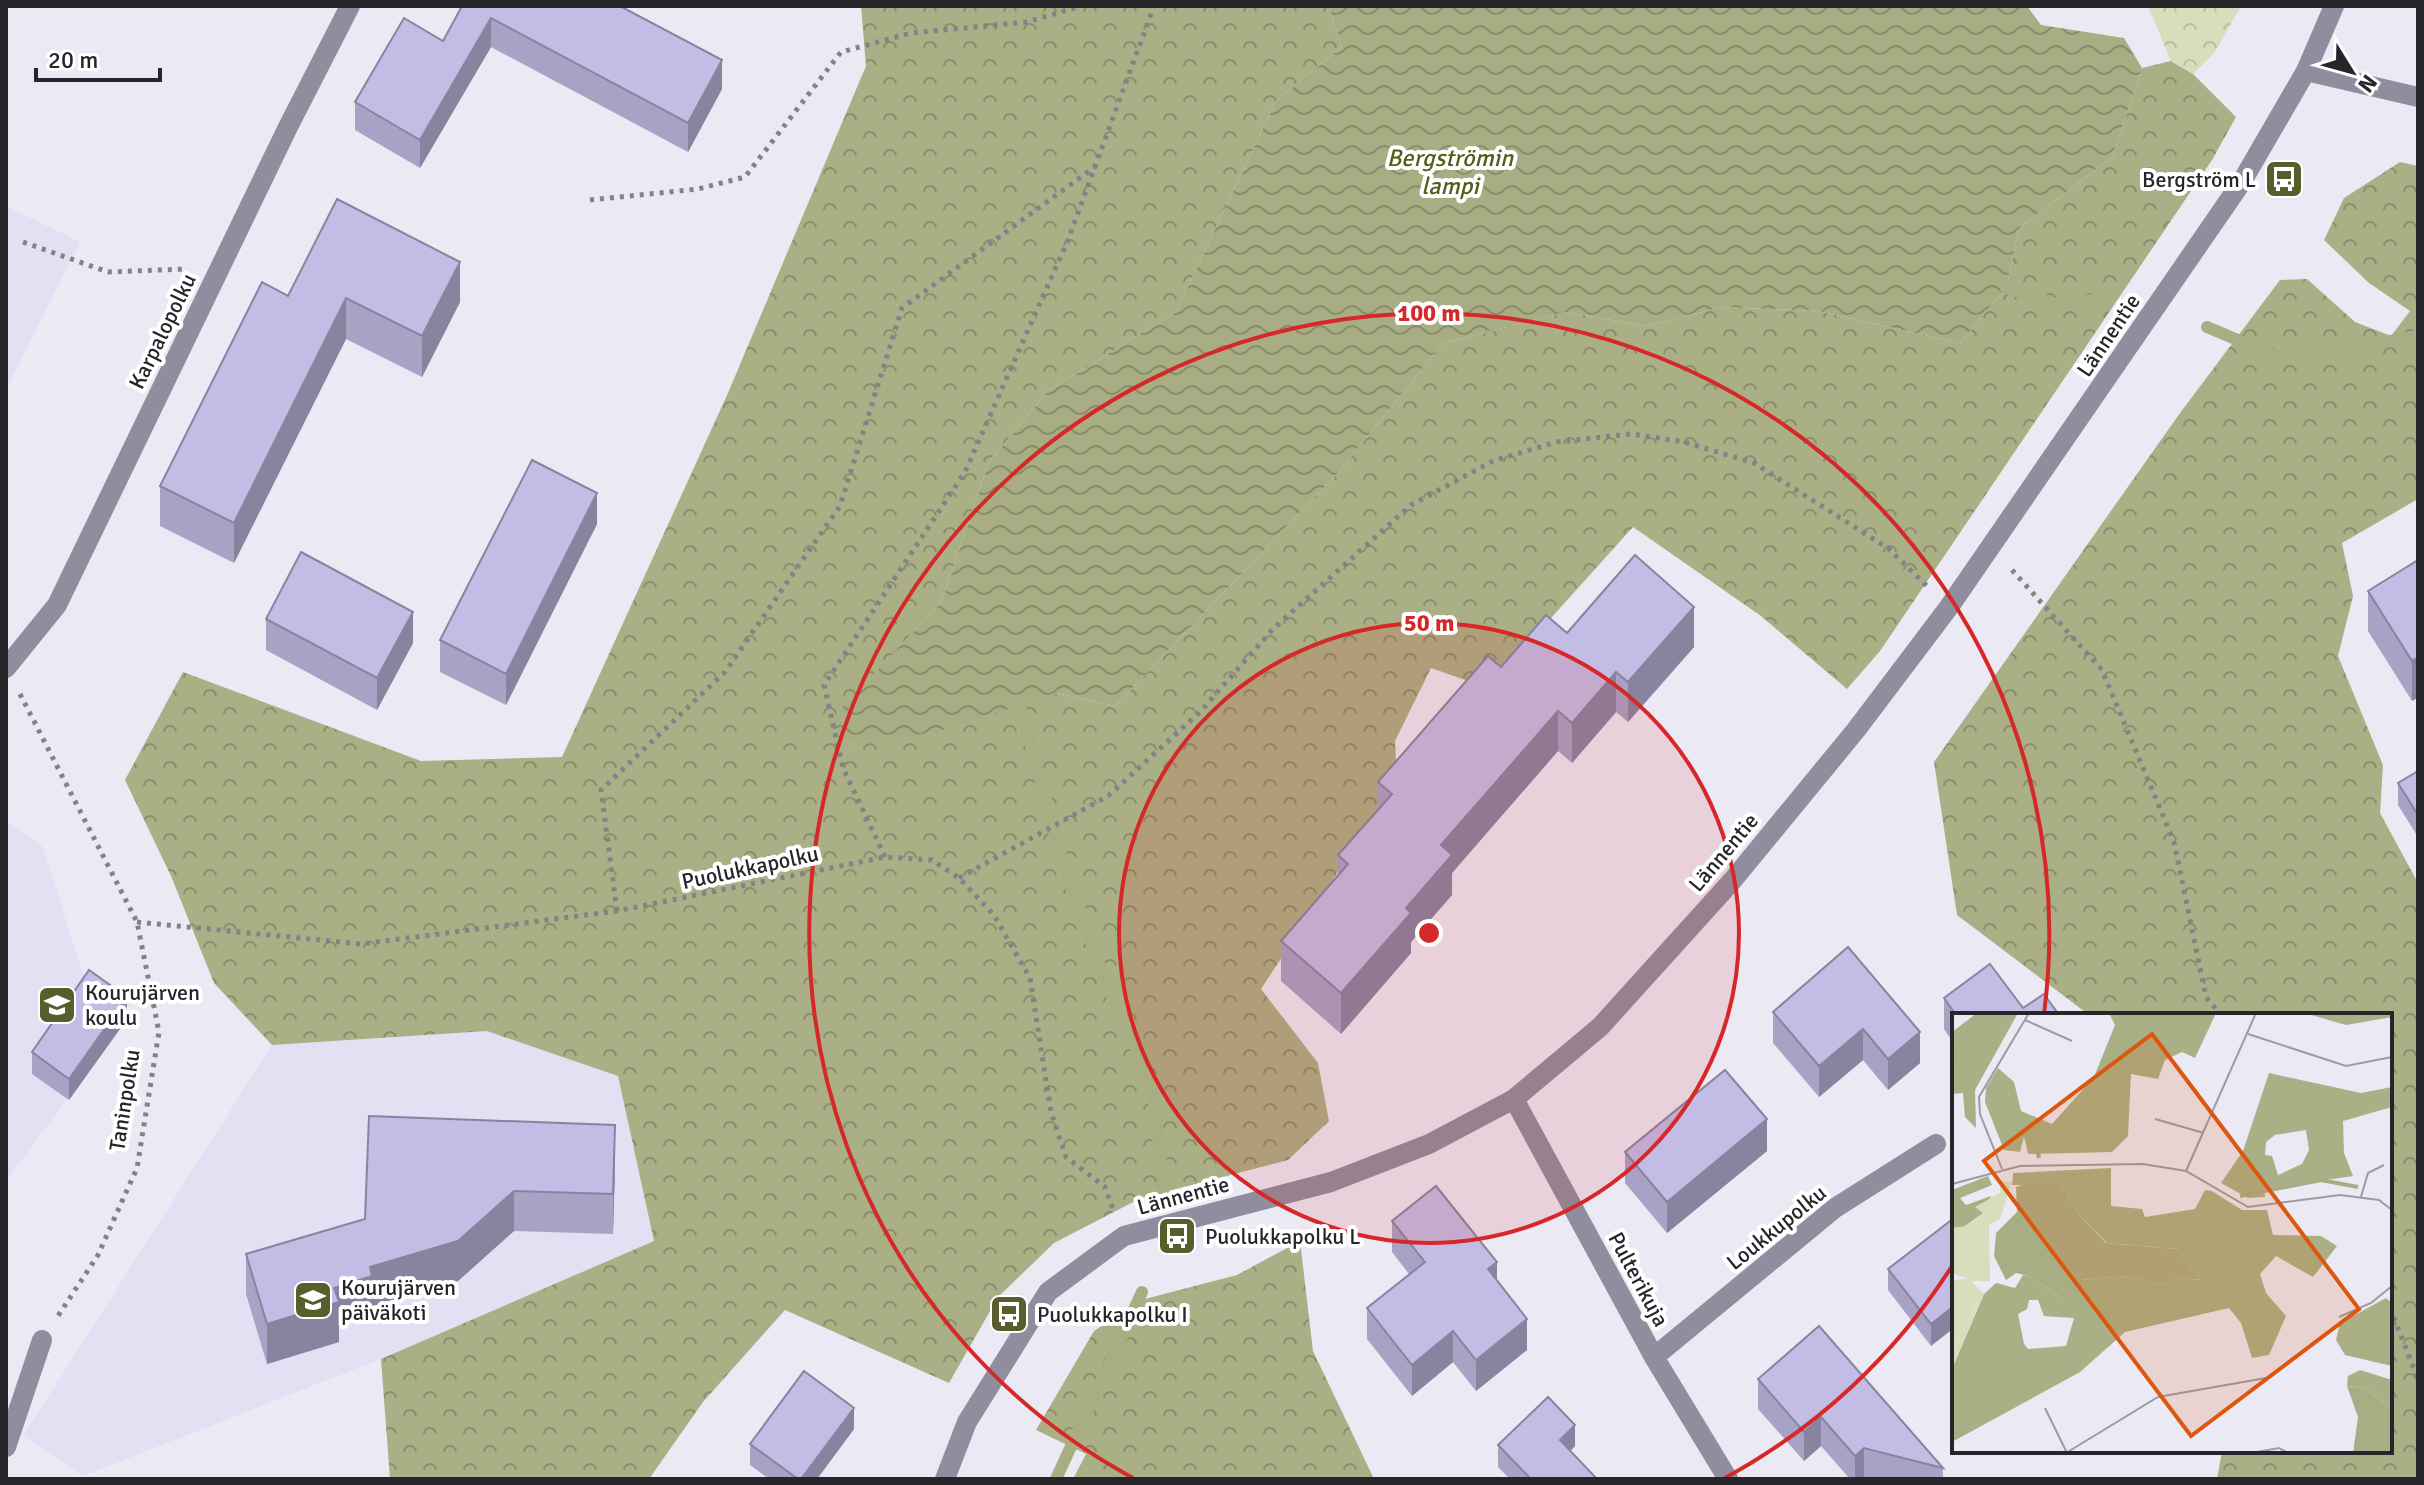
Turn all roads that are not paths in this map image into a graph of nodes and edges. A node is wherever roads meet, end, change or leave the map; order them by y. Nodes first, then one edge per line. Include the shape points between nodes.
1 (350, 6) edge
2 (2334, 6) edge
3 (2306, 71) junction
4 (2418, 97) edge
5 (6, 668) edge
6 (1514, 1099) junction
7 (1936, 1144) dead end
8 (42, 1340) road end
9 (1654, 1357) junction
10 (6, 1447) edge
11 (945, 1479) edge
12 (1728, 1479) edge

1 - 5 street, Karpalopolku via 57,605
2 - 3 street, Lännentie
3 - 4 street
3 - 6 street, Lännentie via 2241,183 1949,607 1856,730 1732,881 1600,1027
6 - 9 street, Pulterikuja
6 - 11 street, Lännentie via 1429,1144 1331,1182 1124,1236 1048,1292 967,1422
7 - 9 street, Loukkupolku via 1835,1208
8 - 10 street
9 - 12 street, Pulterikuja

